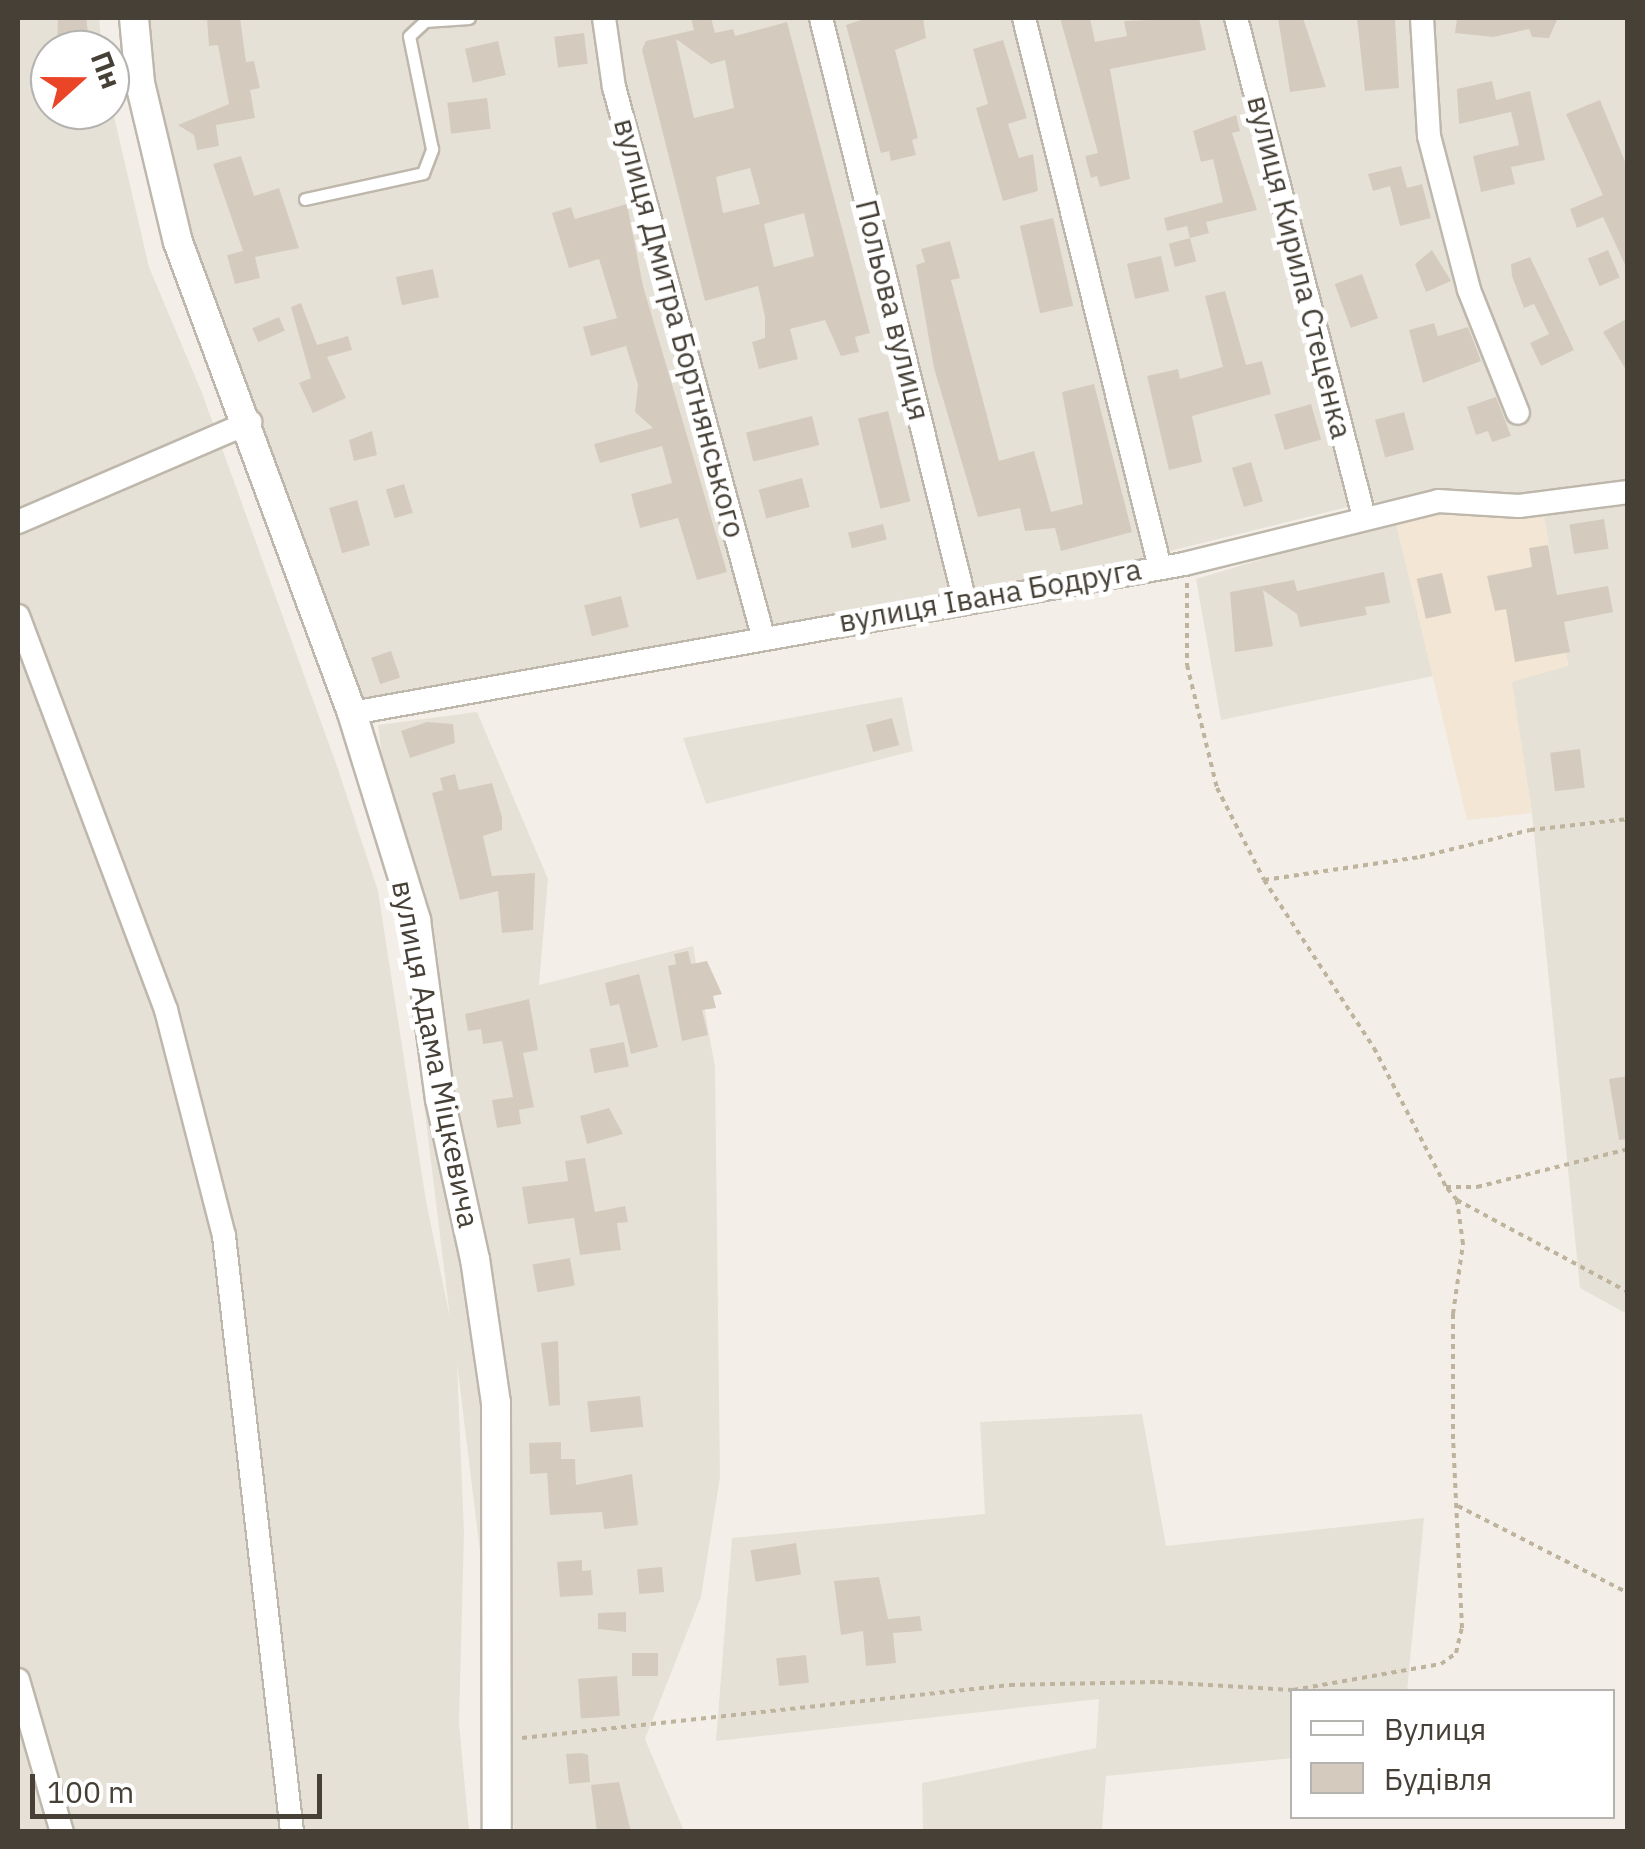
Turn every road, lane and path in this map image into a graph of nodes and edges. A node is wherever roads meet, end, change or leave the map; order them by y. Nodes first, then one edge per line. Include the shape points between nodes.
1 (134, 18) edge
2 (469, 18) edge
3 (604, 18) edge
4 (820, 18) edge
5 (1024, 18) edge
6 (1236, 18) edge
7 (1422, 18) edge
8 (305, 199) dead end
9 (1518, 413) dead end
10 (250, 422) junction
11 (1628, 492) edge
12 (1364, 517) junction
13 (18, 522) edge
14 (1159, 564) junction
15 (1184, 564) junction
16 (965, 602) junction
17 (18, 616) edge
18 (763, 636) junction
19 (352, 713) junction
20 (1628, 820) edge
21 (1264, 880) junction
22 (1628, 1149) edge
23 (1446, 1187) junction
24 (1457, 1200) junction
25 (1628, 1292) edge
26 (1456, 1504) junction
27 (1628, 1592) edge
28 (18, 1680) edge
29 (1299, 1689) edge
30 (1290, 1690) edge
31 (492, 1742) junction
32 (62, 1832) edge
33 (292, 1832) edge
34 (496, 1832) edge

1 - 10 street, вулиця Адама Міцкевича via 140,83 178,242
2 - 8 lane via 425,21 409,36 432,149 423,173
3 - 18 street, вулиця Дмитра Бортнянського via 614,88
4 - 16 street, Польова вулиця
5 - 14 street
6 - 12 street, вулиця Кирила Стеценка
7 - 9 street via 1429,136 1469,290
10 - 13 street
10 - 19 street, вулиця Адама Міцкевича
11 - 12 street, вулиця Івана Бодруга via 1519,506 1450,500
12 - 15 street, вулиця Івана Бодруга
14 - 15 street, вулиця Івана Бодруга
14 - 16 street, вулиця Івана Бодруга
15 - 21 path via 1191,609 1188,665 1200,732 1217,788
16 - 18 street, вулиця Івана Бодруга
17 - 33 street via 166,1010 224,1236
18 - 19 street, вулиця Івана Бодруга
19 - 31 street, вулиця Адама Міцкевича via 416,920 440,1099 475,1258 496,1403
20 - 21 path via 1530,830 1420,857
21 - 23 path via 1374,1048
22 - 23 path via 1478,1187
23 - 24 path
24 - 25 path
24 - 26 path via 1462,1244 1453,1314
26 - 27 path
26 - 29 path via 1462,1628 1456,1653 1441,1664
28 - 32 street
30 - 31 path via 1158,1682 1010,1685
31 - 34 street, вулиця Адама Міцкевича

